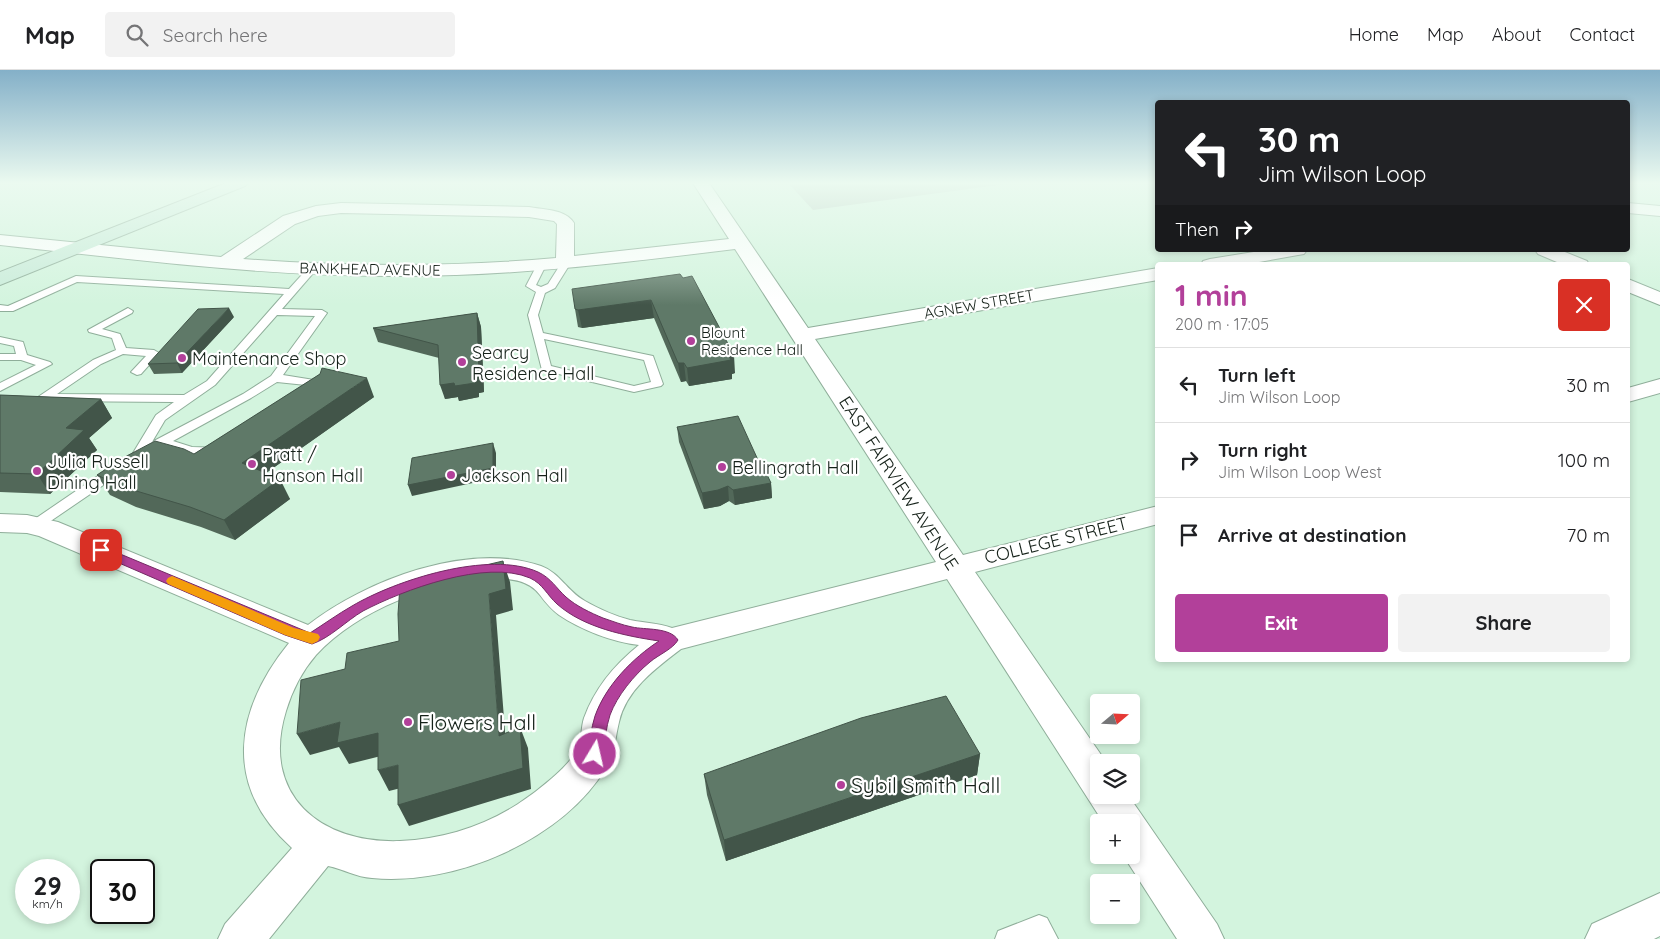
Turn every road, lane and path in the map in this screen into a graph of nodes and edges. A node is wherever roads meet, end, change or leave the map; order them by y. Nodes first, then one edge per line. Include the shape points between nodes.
1 (137, 224) edge
2 (284, 224) edge
3 (566, 224) edge
4 (727, 224) edge
5 (0, 240) edge
6 (740, 243) junction
7 (75, 248) junction
8 (1289, 252) edge
9 (1549, 252) edge
10 (1244, 262) edge
11 (1573, 262) edge
12 (224, 263) junction
13 (565, 264) junction
14 (540, 265) junction
15 (312, 269) junction
16 (1155, 275) edge
17 (0, 279) edge
18 (1630, 286) edge
19 (541, 291) junction
20 (292, 292) junction
21 (1660, 298) edge
22 (0, 308) edge
23 (128, 311) dead end
24 (274, 312) junction
25 (538, 335) junction
26 (801, 335) junction
27 (0, 340) edge
28 (122, 351) junction
29 (0, 357) edge
30 (22, 357) junction
31 (137, 372) dead end
32 (275, 378) junction
33 (1660, 386) edge
34 (3, 394) edge
35 (1630, 394) edge
36 (187, 399) junction
37 (301, 401) edge
38 (162, 441) junction
39 (228, 447) edge
40 (131, 459) junction
41 (1155, 515) edge
42 (0, 523) edge
43 (34, 526) junction
44 (954, 566) junction
45 (312, 638) junction
46 (671, 640) junction
47 (1090, 770) edge
48 (318, 846) junction
49 (1140, 846) edge
50 (1660, 914) edge
51 (240, 939) edge
52 (1006, 939) edge
53 (1047, 939) edge
54 (1202, 939) edge
55 (1607, 939) edge

1 - 7 main road
2 - 12 street
3 - 13 street
4 - 6 street, EAST FAIRVIEW AVENUE
5 - 7 street, BANKHEAD AVENUE
6 - 13 street, BANKHEAD AVENUE
6 - 26 street, EAST FAIRVIEW AVENUE
7 - 12 street, BANKHEAD AVENUE
7 - 17 main road
8 - 10 street
9 - 11 street
12 - 15 street, BANKHEAD AVENUE
13 - 14 street, BANKHEAD AVENUE
13 - 19 lane via 552,286
14 - 15 street, BANKHEAD AVENUE via 427,270
14 - 19 lane via 531,286
15 - 20 lane
16 - 26 street, AGNEW STREET
18 - 21 street
19 - 25 lane via 533,314
20 - 22 lane via 76,279 9,309
20 - 24 lane
23 - 28 lane via 94,330 116,336
24 - 32 lane via 322,313
24 - 36 lane via 211,383
25 - 25 lane via 546,368 634,389 657,384 649,358
26 - 44 street, EAST FAIRVIEW AVENUE
27 - 30 lane via 19,344
28 - 31 lane via 154,353
28 - 36 lane via 97,362 40,397
29 - 30 lane
30 - 34 lane via 46,364
32 - 37 lane via 310,382 317,390
32 - 38 lane
33 - 35 street
36 - 40 lane via 160,418
38 - 39 lane via 191,451 214,452
38 - 40 lane
40 - 43 lane
41 - 44 street, COLLEGE STREET
42 - 43 street
43 - 45 street via 66,536
44 - 46 street, COLLEGE STREET
44 - 47 street, EAST FAIRVIEW AVENUE
45 - 46 street via 358,608 411,584 493,568 533,575 548,584 561,601 599,621 630,632
45 - 48 street via 275,693 265,721 261,748 264,775 275,801
46 - 48 street via 647,656 622,681 602,716 595,754 572,783 544,809 509,830 471,847 434,857 362,858 329,846
48 - 51 street via 278,898
49 - 54 street
50 - 55 street
52 - 53 lane via 1039,926

